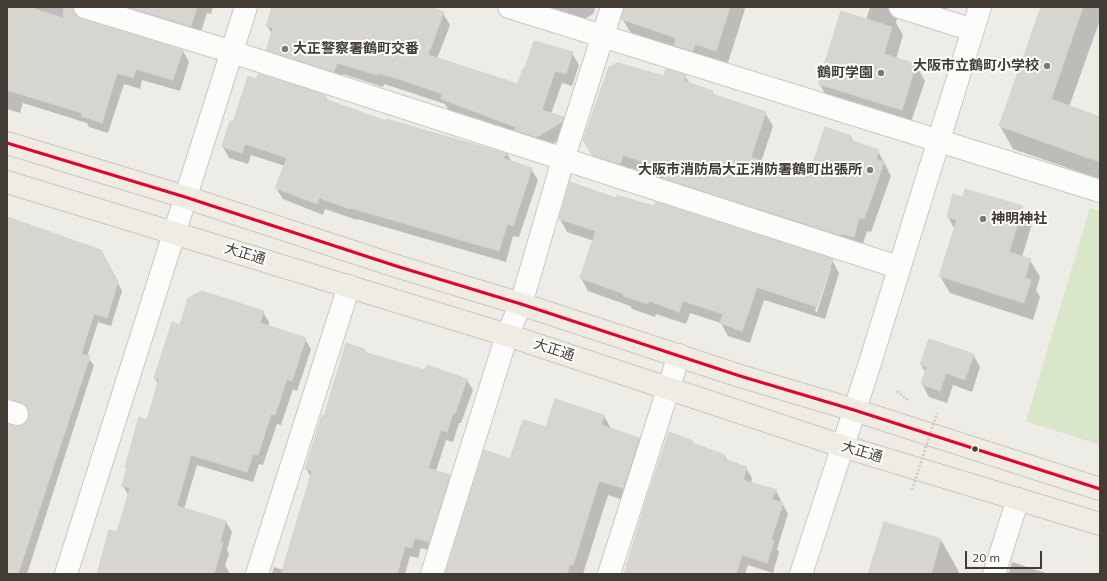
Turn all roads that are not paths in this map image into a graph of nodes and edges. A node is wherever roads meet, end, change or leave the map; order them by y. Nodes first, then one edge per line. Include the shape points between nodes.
1 (85, 7) edge
2 (246, 7) edge
3 (508, 7) edge
4 (612, 7) edge
5 (900, 7) edge
6 (980, 7) edge
7 (973, 30) junction
8 (603, 37) junction
9 (232, 52) junction
10 (939, 139) junction
11 (7, 143) edge
12 (564, 160) junction
13 (7, 182) edge
14 (1100, 191) edge
15 (185, 197) junction
16 (174, 233) junction
17 (898, 267) junction
18 (349, 286) junction
19 (521, 304) junction
20 (507, 335) junction
21 (679, 355) junction
22 (669, 387) junction
23 (854, 410) junction
24 (842, 446) junction
25 (1100, 489) edge
26 (1018, 499) junction
27 (1100, 524) edge
28 (66, 574) edge
29 (257, 574) edge
30 (432, 574) edge
31 (609, 574) edge
32 (801, 574) edge
33 (994, 574) edge

1 - 9 street
2 - 9 street
3 - 8 street
4 - 8 street
5 - 7 street
6 - 7 street
7 - 10 street
8 - 10 street
8 - 12 street
9 - 12 street
9 - 15 street
10 - 14 street
10 - 17 street
11 - 15 main road
12 - 17 street
12 - 19 street
13 - 16 main road, 大正通
15 - 16 street
15 - 19 main road
16 - 18 main road, 大正通
16 - 28 street
17 - 23 street
18 - 20 main road, 大正通
18 - 29 street
19 - 20 street
19 - 21 main road
20 - 22 main road, 大正通
20 - 30 street
21 - 22 street
21 - 23 main road
22 - 24 main road, 大正通
22 - 31 street
23 - 24 street
23 - 25 main road
24 - 26 main road, 大正通
24 - 32 street
26 - 27 main road, 大正通
26 - 33 street

